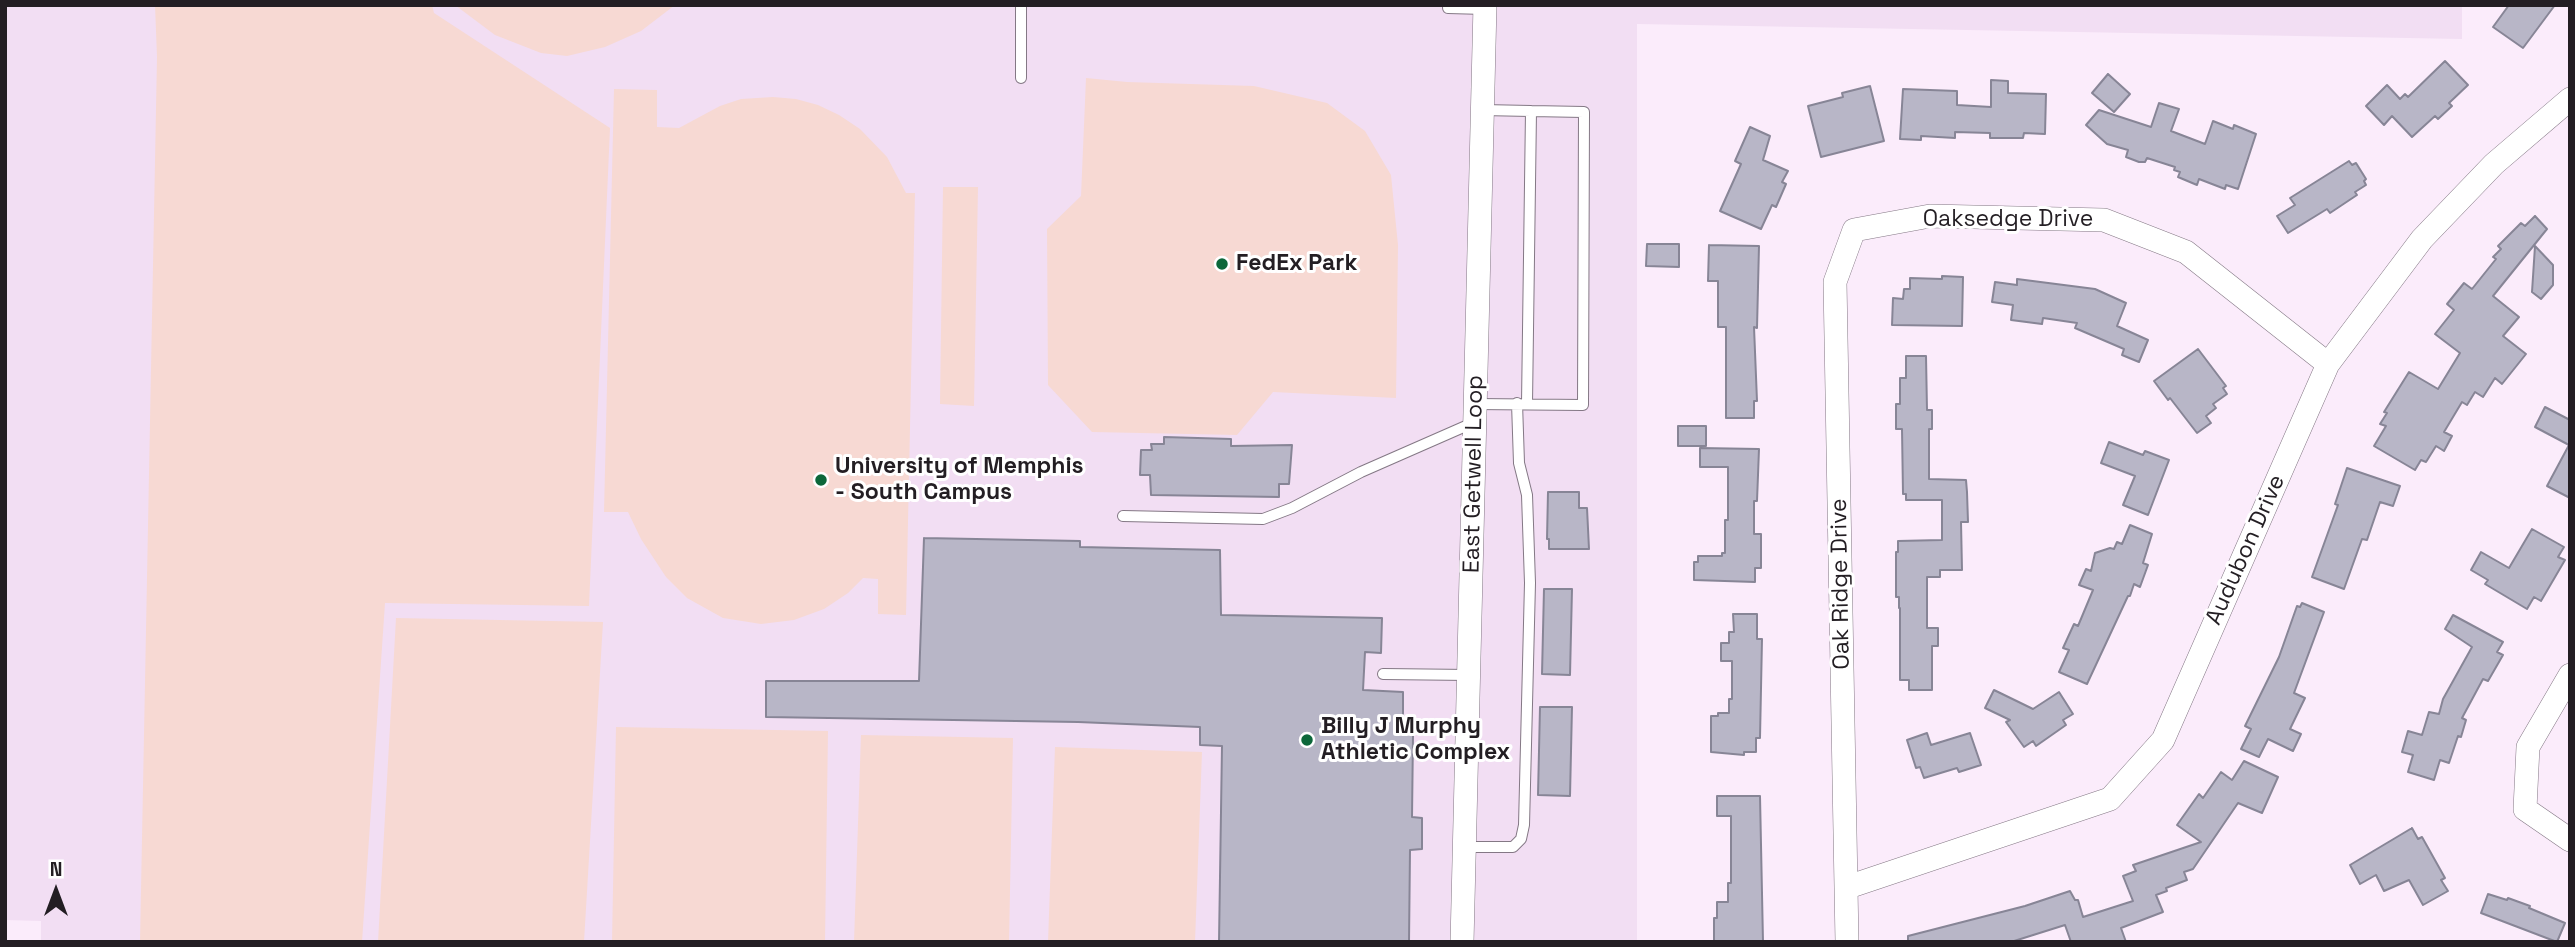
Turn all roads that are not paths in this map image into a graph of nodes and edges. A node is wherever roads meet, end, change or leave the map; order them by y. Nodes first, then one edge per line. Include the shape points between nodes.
1 (1021, 5) edge
2 (1485, 7) edge
3 (1448, 8) dead end
4 (1021, 78) dead end
5 (2570, 99) edge
6 (1482, 110) junction
7 (1531, 111) junction
8 (1854, 230) joint
9 (2328, 364) junction
10 (1522, 403) junction
11 (1475, 413) junction
12 (1123, 516) dead end
13 (1383, 674) dead end
14 (1469, 675) junction
15 (2570, 675) edge
16 (2570, 840) edge
17 (1465, 847) junction
18 (1848, 887) junction
19 (1462, 942) edge
20 (1847, 942) edge

1 - 4 lane
2 - 3 lane
2 - 6 street, East Getwell Loop
5 - 9 street, Audubon Drive via 2494,164 2422,239
6 - 7 lane
6 - 11 street, East Getwell Loop
7 - 10 lane
7 - 10 lane via 1584,112 1584,405
8 - 9 street, Oaksedge Drive via 1930,216 2104,220 2186,253
8 - 18 street, Oak Ridge Drive via 1835,282
9 - 18 street, Audubon Drive via 2163,740 2110,799
10 - 11 lane
10 - 17 lane via 1519,464 1527,495 1530,583 1524,825 1521,839 1513,847
11 - 12 lane via 1263,519
11 - 14 street, East Getwell Loop
13 - 14 lane
14 - 17 street, East Getwell Loop
15 - 16 street via 2528,747 2525,809
17 - 19 street, East Getwell Loop
18 - 20 street, Oak Ridge Drive

